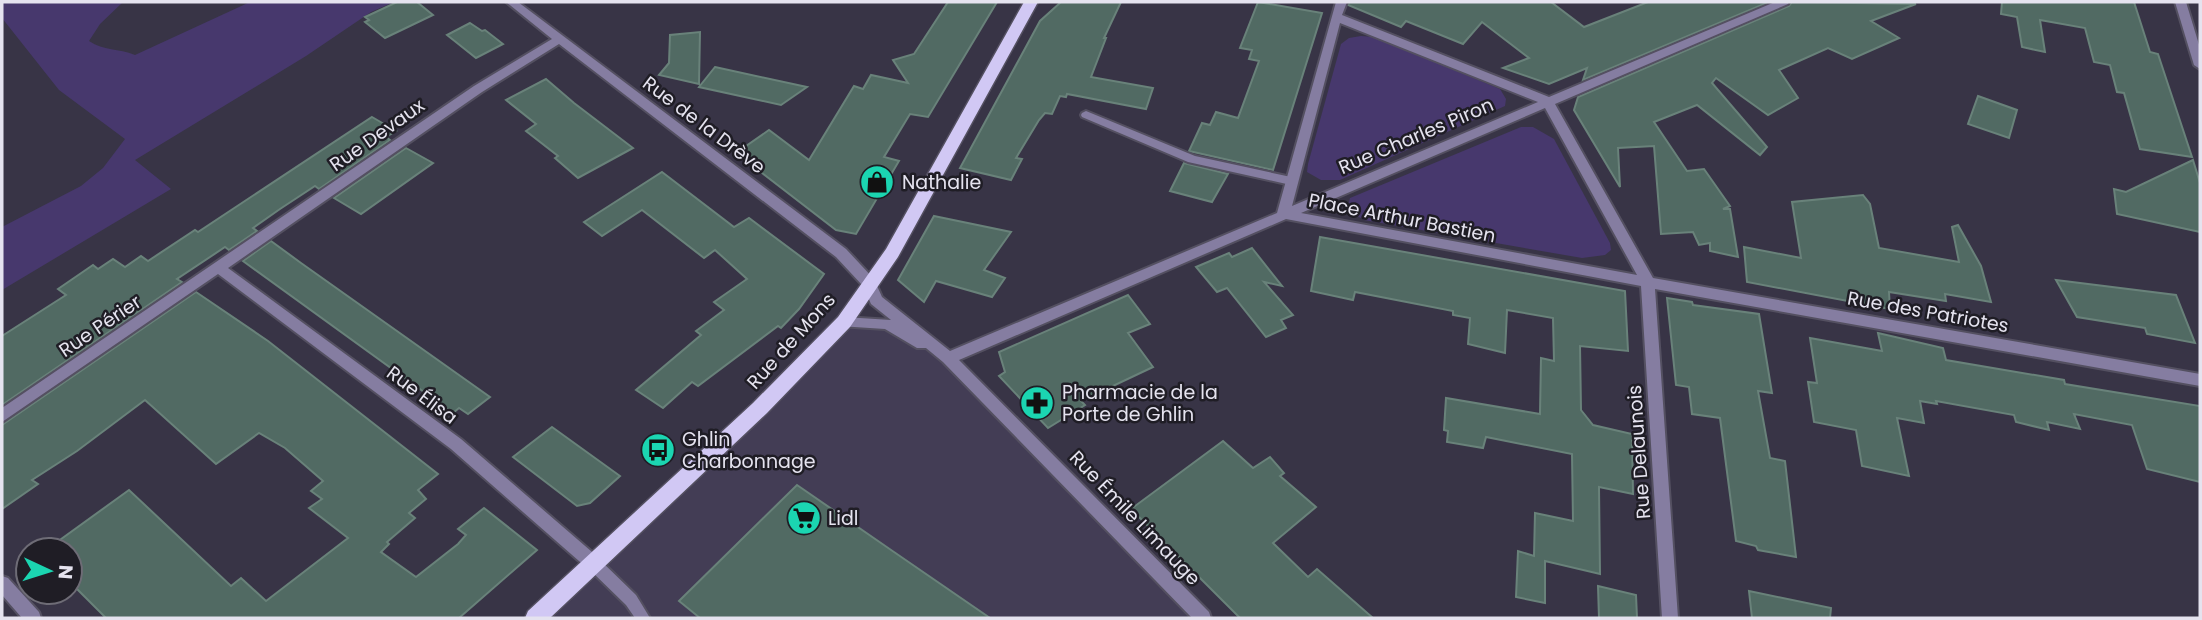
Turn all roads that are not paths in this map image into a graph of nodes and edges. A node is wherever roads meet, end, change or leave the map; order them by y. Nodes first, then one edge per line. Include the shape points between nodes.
1 (511, 2) edge
2 (1031, 2) edge
3 (1340, 2) edge
4 (1784, 2) edge
5 (2180, 2) edge
6 (1336, 17) junction
7 (560, 39) junction
8 (2200, 65) edge
9 (1547, 101) junction
10 (1086, 115) dead end
11 (1290, 181) junction
12 (1283, 214) junction
13 (219, 268) junction
14 (1648, 282) junction
15 (869, 283) junction
16 (844, 322) junction
17 (948, 358) junction
18 (2200, 380) edge
19 (2, 416) edge
20 (593, 563) junction
21 (2, 583) edge
22 (33, 618) edge
23 (534, 618) edge
24 (643, 618) edge
25 (1203, 618) edge
26 (1671, 618) edge

1 - 7 street, Rue de la Drève
2 - 15 main road, Rue de Mons via 892,253
3 - 6 street, Place Arthur Bastien
4 - 9 street, Rue Charles Piron
5 - 8 street
6 - 9 street
6 - 11 street, Place Arthur Bastien
7 - 13 street, Rue Devaux via 478,89
7 - 15 street, Rue de la Drève via 841,253
9 - 12 street, Rue Charles Piron
9 - 14 street
10 - 11 lane via 1192,159
11 - 12 street, Place Arthur Bastien
12 - 14 street, Place Arthur Bastien
12 - 17 street, Rue Charles Piron
13 - 19 street, Rue Périer
13 - 20 street, Rue Élisa via 456,444
14 - 18 street, Rue des Patriotes
14 - 26 street, Rue Delaunois
15 - 16 main road, Rue de Mons
15 - 17 street, Rue de la Drève via 876,300
16 - 17 street via 887,324
16 - 20 main road, Rue de Mons via 760,408
17 - 25 street, Rue Émile Limauge
20 - 23 main road, Rue de Mons
20 - 24 lane
21 - 22 street

